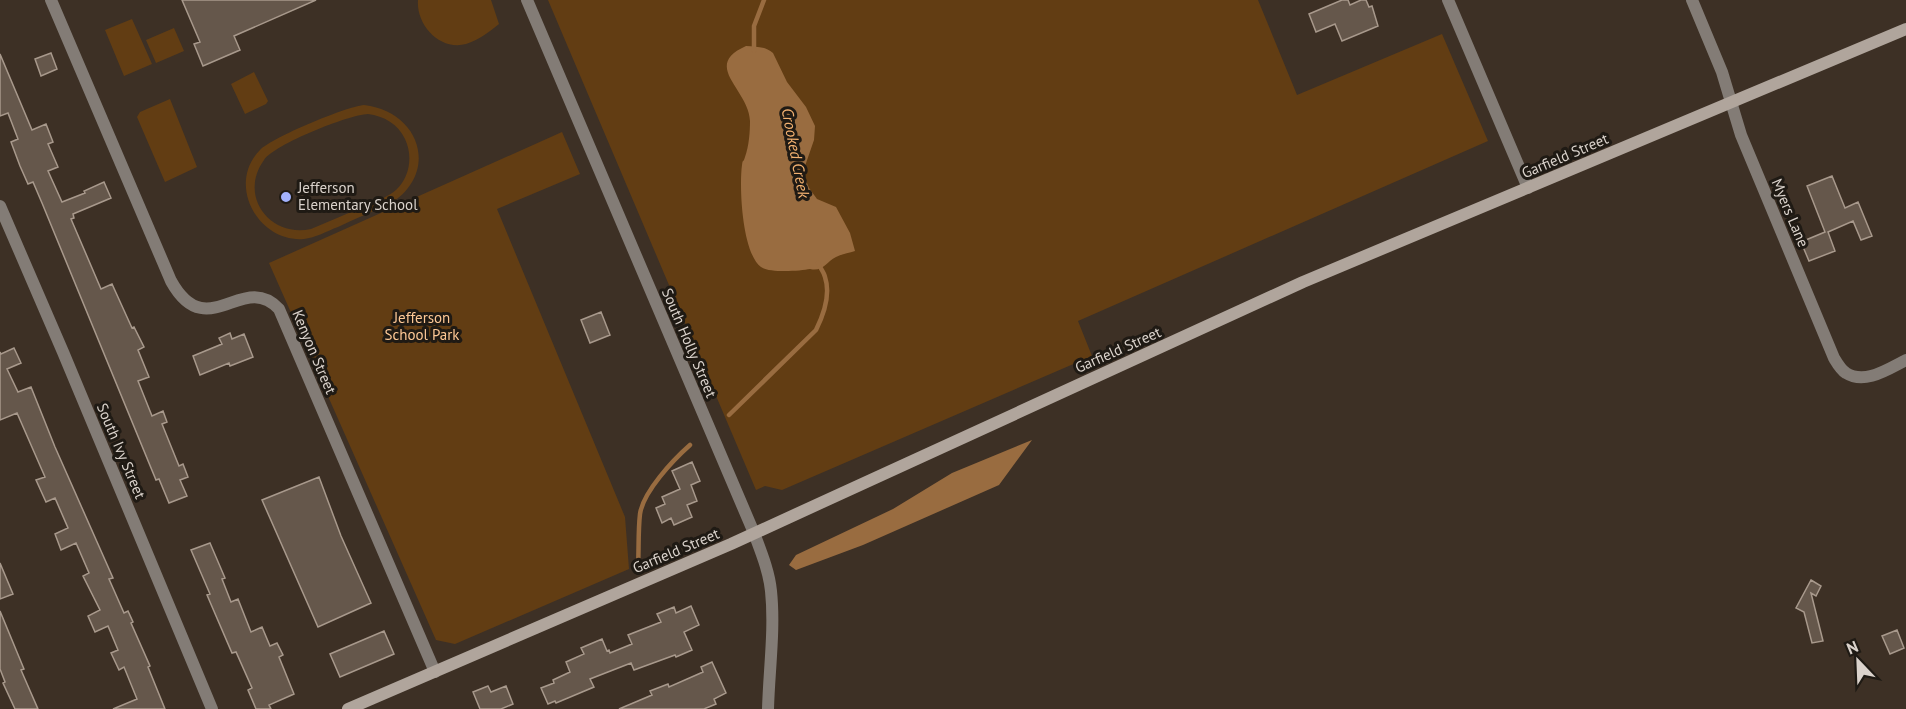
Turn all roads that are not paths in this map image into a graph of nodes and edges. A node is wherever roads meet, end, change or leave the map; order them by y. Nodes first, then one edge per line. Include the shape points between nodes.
1 (51, 0) edge
2 (527, 0) edge
3 (1448, 0) edge
4 (1692, 0) edge
5 (1906, 29) edge
6 (1731, 103) junction
7 (1528, 188) junction
8 (0, 206) edge
9 (1906, 360) edge
10 (754, 533) junction
11 (435, 672) junction
12 (212, 709) edge
13 (348, 709) edge
14 (768, 709) edge

1 - 11 street, Kenyon Street via 179,296 189,304 207,308 257,296 279,309
2 - 10 street, South Holly Street
3 - 7 street
4 - 6 street, Myers Lane
5 - 6 main road, Garfield Street
6 - 7 main road, Garfield Street
6 - 9 street, Myers Lane via 1834,358 1844,373 1858,378
7 - 10 main road, Garfield Street via 1303,282
8 - 12 street, South Ivy Street
10 - 11 main road, Garfield Street
10 - 14 street, South Holly Street via 771,590
11 - 13 main road, Garfield Street

